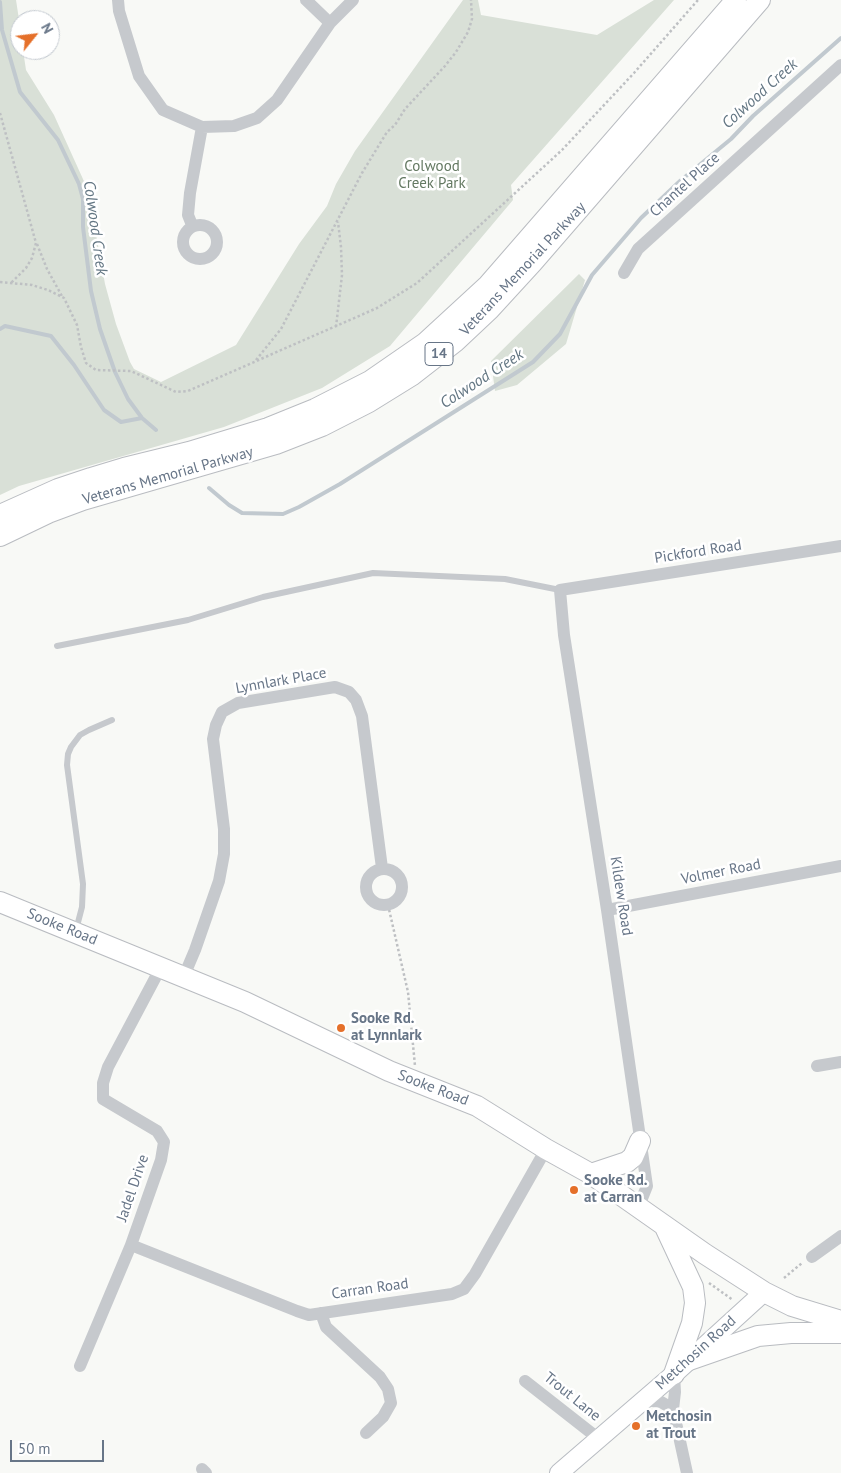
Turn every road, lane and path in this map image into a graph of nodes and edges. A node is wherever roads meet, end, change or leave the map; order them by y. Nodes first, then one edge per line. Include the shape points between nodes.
1 (118, 0) edge
2 (306, 0) edge
3 (352, 0) edge
4 (471, 0) edge
5 (698, 0) edge
6 (736, 0) edge
7 (760, 0) edge
8 (330, 23) junction
9 (841, 65) edge
10 (0, 113) edge
11 (202, 127) junction
12 (338, 222) junction
13 (192, 226) dead end
14 (36, 243) junction
15 (624, 273) dead end
16 (0, 282) edge
17 (11, 283) junction
18 (64, 298) junction
19 (336, 327) junction
20 (430, 350) junction
21 (255, 361) junction
22 (0, 515) edge
23 (0, 536) edge
24 (841, 546) edge
25 (560, 590) junction
26 (57, 646) dead end
27 (112, 720) dead end
28 (841, 866) edge
29 (382, 868) junction
30 (0, 902) edge
31 (388, 905) junction
32 (607, 910) junction
33 (75, 932) junction
34 (161, 967) junction
35 (184, 976) junction
36 (841, 1062) edge
37 (817, 1066) dead end
38 (417, 1082) junction
39 (640, 1142) junction
40 (546, 1149) junction
41 (591, 1174) junction
42 (639, 1206) junction
43 (663, 1223) junction
44 (841, 1236) edge
45 (131, 1245) junction
46 (812, 1257) joint
47 (784, 1278) dead end
48 (706, 1282) dead end
49 (764, 1292) junction
50 (734, 1301) dead end
51 (321, 1313) junction
52 (841, 1321) edge
53 (841, 1333) edge
54 (689, 1360) junction
55 (80, 1366) dead end
56 (674, 1374) junction
57 (526, 1381) dead end
58 (644, 1400) junction
59 (673, 1409) junction
60 (366, 1432) dead end
61 (599, 1439) junction
62 (559, 1473) edge
63 (687, 1473) edge

1 - 11 street via 139,76 162,110
2 - 8 street
3 - 8 street
4 - 12 path via 472,19 468,32 445,66 387,132
5 - 19 path via 562,150 417,283 377,308
6 - 20 main road, Veterans Memorial Parkway / 14
7 - 20 main road, Veterans Memorial Parkway / 14 via 489,310 456,341
8 - 11 street via 277,100 257,118 234,126
9 - 15 street, Chantel Place via 638,249
10 - 14 path
11 - 13 street via 190,193 188,215
12 - 19 path via 342,275
12 - 21 path via 281,329
14 - 17 path via 26,268
14 - 18 path
16 - 17 path
17 - 18 path via 32,285
18 - 21 path via 77,326 86,363 96,370 131,371 182,393
19 - 21 path
20 - 22 main road, Veterans Memorial Parkway / 14 via 315,409 268,428 83,481
20 - 23 main road, Veterans Memorial Parkway / 14 via 411,376 322,426 276,444 82,500
24 - 25 street, Pickford Road
25 - 26 lane via 505,579 373,573 263,597 188,620
25 - 32 street, Kildew Road via 564,635
27 - 33 lane via 80,735 68,754 83,884 82,907
28 - 32 street, Volmer Road
29 - 31 street via 397,873 403,888 396,902
29 - 31 street via 368,878 367,894 372,901
29 - 35 street, Lynnlark Place via 362,716 356,700 349,692 335,687 238,703 222,712 213,739 224,854 219,881
30 - 33 main road, Sooke Road
31 - 38 path via 408,992
32 - 39 street, Kildew Road
33 - 34 main road, Sooke Road
34 - 35 main road, Sooke Road
34 - 45 street, Jadel Drive via 108,1067 103,1084 102,1099 157,1131 164,1142 161,1160
35 - 38 main road, Sooke Road
36 - 37 street
38 - 40 main road, Sooke Road via 477,1106
39 - 41 main road via 626,1162
39 - 42 street, Kildew Road via 647,1186
40 - 41 main road, Sooke Road
40 - 51 street, Carran Road via 464,1289 452,1294
41 - 42 main road, Sooke Road
42 - 43 main road, Sooke Road
43 - 49 main road, Sooke Road
43 - 56 main road via 693,1287 695,1303 692,1323
44 - 46 street
45 - 51 street, Carran Road via 297,1312
45 - 55 street, Jadel Drive
46 - 47 path
48 - 50 path
49 - 52 main road, Sooke Road via 792,1306
49 - 54 main road, Metchosin Road
51 - 60 street via 326,1327 388,1389 391,1403 383,1417
53 - 54 main road via 758,1336
54 - 56 main road, Metchosin Road
56 - 58 main road, Metchosin Road
56 - 59 street
57 - 61 street, Trout Lane
58 - 59 street via 661,1402
58 - 61 main road, Metchosin Road
59 - 63 street
61 - 62 main road, Metchosin Road

